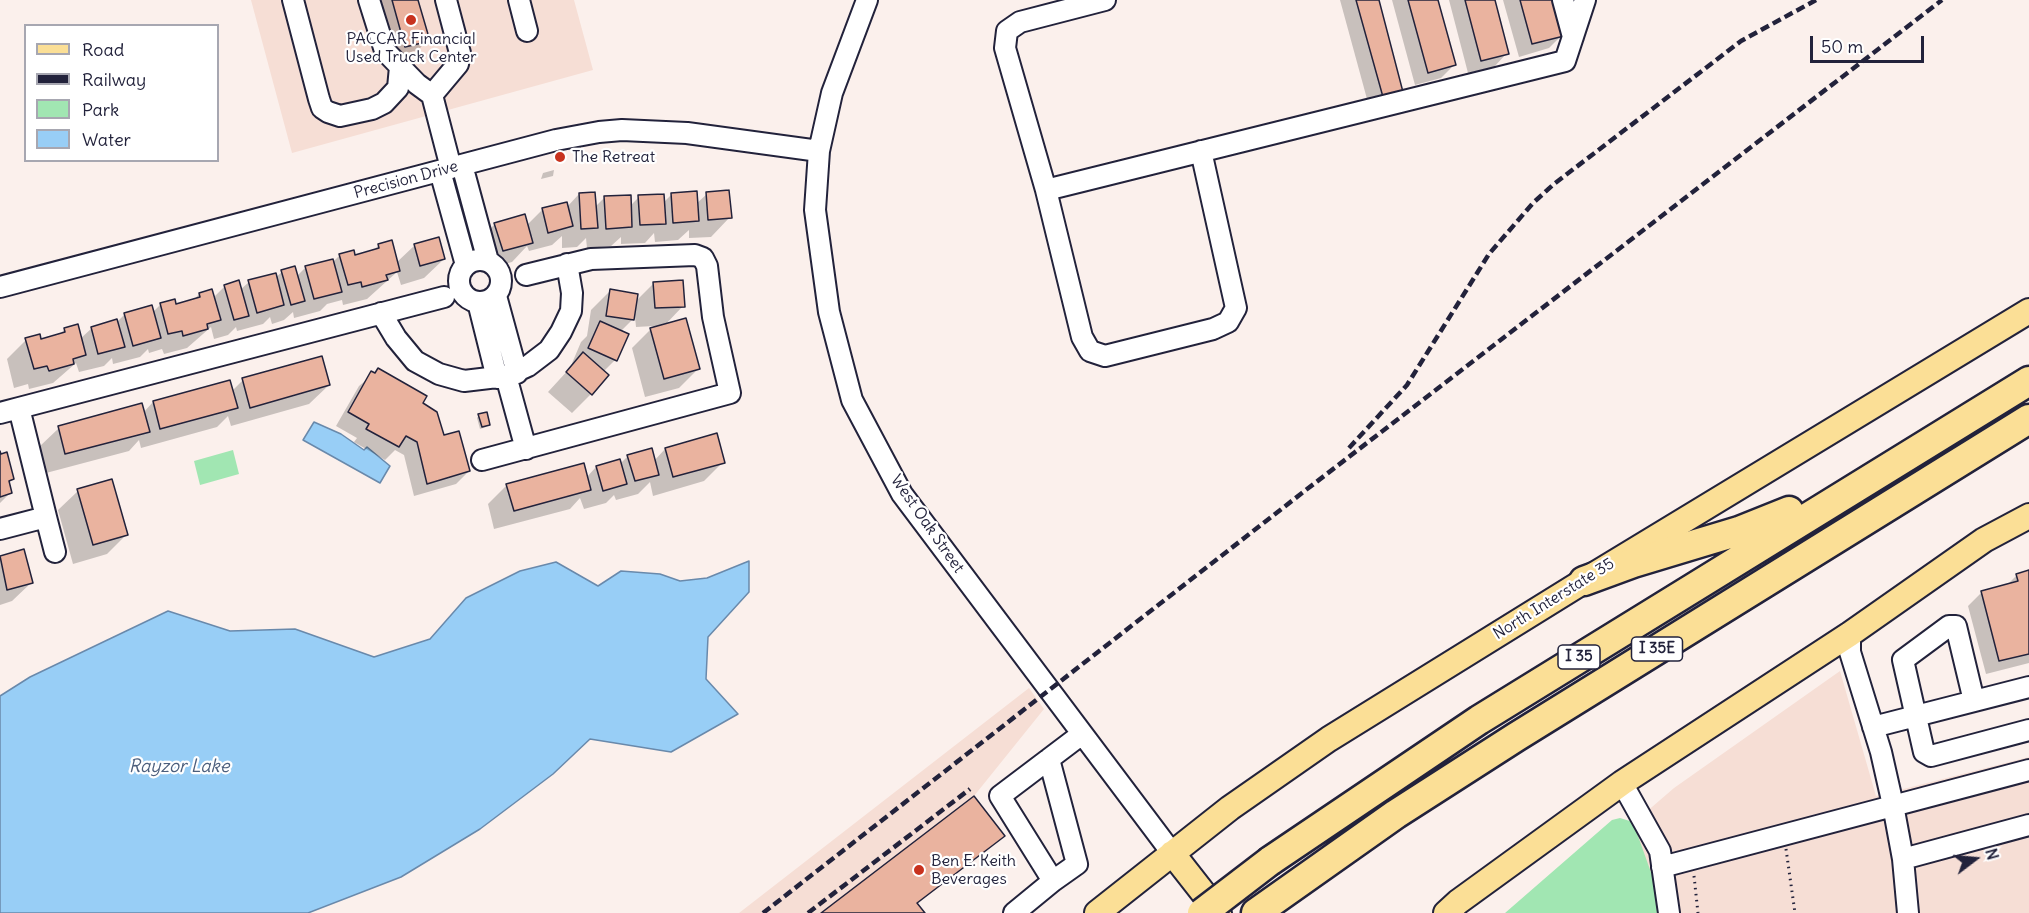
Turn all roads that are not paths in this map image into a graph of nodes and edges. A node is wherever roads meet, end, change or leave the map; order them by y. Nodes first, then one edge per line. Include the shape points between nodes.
1 (293, 0) edge
2 (369, 0) edge
3 (446, 0) edge
4 (519, 0) edge
5 (867, 0) edge
6 (1105, 0) edge
7 (1563, 0) edge
8 (1585, 0) edge
9 (527, 31) dead end
10 (1573, 37) junction
11 (400, 67) junction
12 (432, 95) junction
13 (819, 151) junction
14 (1201, 151) junction
15 (451, 168) junction
16 (1047, 190) junction
17 (488, 261) junction
18 (567, 264) junction
19 (466, 266) junction
20 (526, 275) dead end
21 (0, 287) edge
22 (444, 297) dead end
23 (487, 299) junction
24 (2029, 311) edge
25 (381, 313) junction
26 (506, 376) junction
27 (2029, 381) edge
28 (9, 410) edge
29 (2029, 419) edge
30 (526, 449) junction
31 (482, 460) dead end
32 (1894, 462) junction
33 (2029, 516) edge
34 (46, 517) junction
35 (0, 529) edge
36 (55, 552) dead end
37 (1584, 581) junction
38 (1850, 634) junction
39 (2029, 687) edge
40 (1974, 701) junction
41 (1917, 716) junction
42 (1873, 727) junction
43 (2029, 730) edge
44 (1082, 734) junction
45 (1049, 759) junction
46 (2028, 775) edge
47 (1622, 783) junction
48 (1893, 805) junction
49 (2029, 825) edge
50 (1172, 853) junction
51 (1903, 859) junction
52 (1662, 867) junction
53 (1053, 881) junction
54 (1014, 913) edge
55 (1097, 913) edge
56 (1202, 913) edge
57 (1219, 913) edge
58 (1256, 913) edge
59 (1446, 913) edge
60 (1669, 913) edge
61 (1908, 913) edge

1 - 11 street via 322,108 340,116 384,103 398,88
2 - 11 street via 385,51
3 - 12 street via 460,52 458,64
4 - 9 street
5 - 13 street, West Oak Street via 832,93
6 - 16 street via 1020,22 1007,31 1005,48
7 - 10 street
8 - 10 street
10 - 14 street via 1565,62
11 - 12 street
12 - 15 street
13 - 15 street, Precision Drive via 687,133 622,130 555,140
13 - 44 street, West Oak Street via 815,210 829,312 852,400 902,494
14 - 16 street
14 - 16 street via 1236,308 1228,322 1213,329 1105,356 1090,351 1082,337
15 - 17 street
15 - 19 street
15 - 21 street, Precision Drive
17 - 19 street via 476,260
17 - 23 street via 497,268 501,279
18 - 20 street
18 - 26 street via 571,311 561,332 549,350
18 - 30 street via 591,259 695,255 703,258 730,393
19 - 23 street via 460,276 460,287 467,297
22 - 25 street
23 - 26 street
24 - 37 main road, North Interstate 35
25 - 26 street via 415,361 439,374 464,381
25 - 28 street
26 - 30 street
27 - 32 highway, I 35
28 - 34 street
29 - 58 highway, I 35E via 1516,737
30 - 31 street
32 - 37 highway via 1740,531
32 - 56 highway, I 35, bridge via 1469,726 1270,861
33 - 38 main road via 1984,540
34 - 35 street
34 - 36 street
37 - 50 main road, North Interstate 35 via 1329,740
38 - 42 street via 1850,652
38 - 47 main road
39 - 40 street
40 - 41 street
40 - 41 street via 1956,626 1949,626 1903,660
41 - 42 street
41 - 43 street via 1924,752 1931,756
42 - 48 street
44 - 45 street
44 - 50 street, West Oak Street
45 - 53 street via 1077,864
45 - 53 street via 1000,796
46 - 48 street
47 - 52 street via 1660,851
47 - 59 main road
48 - 51 street
48 - 52 street
49 - 51 street
50 - 55 main road, North Interstate 35
50 - 57 main road, West Oak Street
51 - 61 street
52 - 60 street
53 - 54 street

